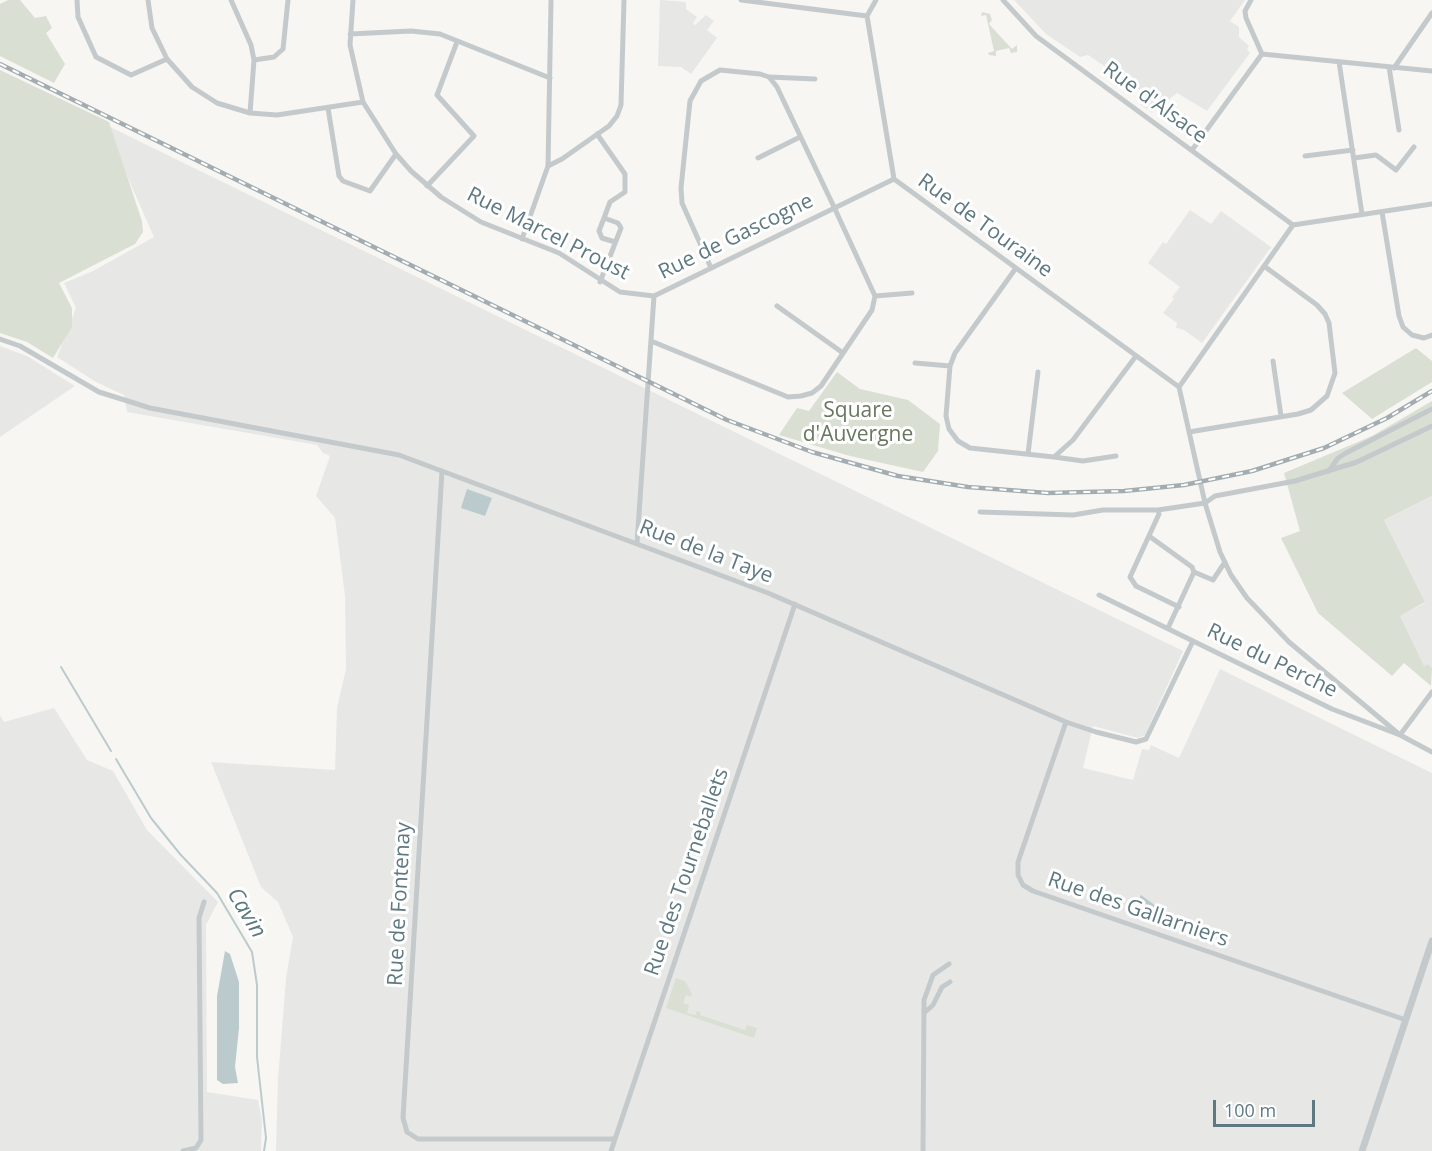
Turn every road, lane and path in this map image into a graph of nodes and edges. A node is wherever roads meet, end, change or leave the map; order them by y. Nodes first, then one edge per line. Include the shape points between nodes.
1 (76, 0) edge
2 (148, 0) edge
3 (231, 0) edge
4 (288, 0) edge
5 (353, 0) edge
6 (546, 0) edge
7 (552, 0) edge
8 (624, 0) edge
9 (741, 0) edge
10 (811, 0) edge
11 (876, 0) edge
12 (1003, 0) edge
13 (1251, 0) edge
14 (810, 8) junction
15 (1432, 13) edge
16 (867, 16) junction
17 (350, 34) junction
18 (457, 42) junction
19 (1262, 54) junction
20 (167, 59) junction
21 (254, 60) junction
22 (1339, 62) junction
23 (1391, 67) junction
24 (1432, 72) edge
25 (769, 77) junction
26 (550, 78) junction
27 (815, 79) dead end
28 (363, 102) junction
29 (328, 108) junction
30 (250, 112) junction
31 (1399, 130) dead end
32 (597, 134) junction
33 (800, 137) junction
34 (1414, 147) dead end
35 (1192, 150) junction
36 (1353, 150) junction
37 (396, 154) junction
38 (1305, 156) dead end
39 (758, 158) dead end
40 (1354, 158) junction
41 (548, 166) junction
42 (894, 179) junction
43 (427, 186) junction
44 (1432, 204) edge
45 (834, 207) junction
46 (1382, 212) junction
47 (1362, 214) junction
48 (604, 218) junction
49 (1293, 225) junction
50 (522, 239) junction
51 (615, 242) junction
52 (1264, 267) junction
53 (711, 268) junction
54 (1016, 268) junction
55 (600, 282) junction
56 (912, 293) dead end
57 (654, 296) junction
58 (875, 296) junction
59 (777, 306) dead end
60 (1432, 335) edge
61 (0, 339) edge
62 (651, 341) junction
63 (843, 353) junction
64 (1136, 356) junction
65 (1273, 361) dead end
66 (915, 363) dead end
67 (950, 366) junction
68 (1038, 372) dead end
69 (1179, 387) junction
70 (1432, 409) edge
71 (1281, 416) junction
72 (1432, 426) edge
73 (1189, 432) junction
74 (1028, 454) junction
75 (1116, 456) dead end
76 (1053, 457) junction
77 (442, 471) junction
78 (1329, 471) junction
79 (1205, 503) junction
80 (1158, 510) junction
81 (980, 512) dead end
82 (1149, 536) junction
83 (637, 543) junction
84 (1225, 562) junction
85 (1194, 572) junction
86 (1099, 595) dead end
87 (795, 604) junction
88 (1179, 607) junction
89 (1168, 628) junction
90 (1193, 640) junction
91 (1432, 692) edge
92 (1066, 722) junction
93 (1400, 735) junction
94 (1432, 752) edge
95 (204, 902) dead end
96 (1432, 941) edge
97 (949, 964) dead end
98 (950, 982) dead end
99 (924, 1014) junction
100 (1406, 1020) junction
101 (613, 1139) junction
102 (197, 1150) edge
103 (183, 1151) edge
104 (611, 1151) edge
105 (923, 1151) edge
106 (1362, 1151) edge

1 - 20 street via 78,17 96,57 131,75
2 - 20 street via 152,28
3 - 21 street
4 - 21 street via 283,49 274,57
5 - 17 street, Rue Marcel Proust
6 - 7 street
7 - 26 street
8 - 32 street via 621,105 617,116
9 - 14 street
10 - 14 street
11 - 16 street
12 - 35 street, Rue d'Alsace via 1036,36
13 - 19 street via 1246,18
14 - 16 street
15 - 23 street
16 - 42 street, Rue de Touraine
17 - 18 street via 425,32
17 - 28 street, Rue Marcel Proust
18 - 26 street
18 - 43 street via 437,95 474,135
19 - 22 street
19 - 35 street
20 - 30 street via 192,87 217,103
21 - 30 street
22 - 23 street
22 - 36 street
23 - 24 street
23 - 31 street
25 - 27 street
25 - 33 street
25 - 53 street via 720,70 701,81 690,101 682,203
26 - 41 street
28 - 29 street
28 - 37 street, Rue Marcel Proust
29 - 30 street via 277,115
29 - 37 street via 343,181 370,191
32 - 41 street
32 - 48 street via 625,174 625,192 610,202
33 - 39 street
33 - 45 street
34 - 40 street via 1396,170 1376,154
35 - 49 street, Rue d'Alsace
36 - 38 street
36 - 40 street
37 - 43 street, Rue Marcel Proust
40 - 47 street
41 - 50 street
42 - 45 street, Rue de Gascogne
42 - 54 street, Rue de Touraine
43 - 50 street, Rue Marcel Proust via 462,211
44 - 46 street
45 - 53 street, Rue de Gascogne
45 - 58 street
46 - 47 street
46 - 60 street via 1403,327 1424,338
47 - 49 street
48 - 51 street via 599,231 602,238
48 - 51 street via 621,228
49 - 52 street
50 - 55 street, Rue Marcel Proust via 559,253
51 - 55 street
52 - 69 street
52 - 71 street via 1325,314 1335,374 1327,396 1320,403 1311,410
53 - 57 street, Rue de Gascogne
54 - 64 street, Rue de Touraine
54 - 67 street via 955,353
55 - 57 street, Rue Marcel Proust via 620,292
56 - 58 street
57 - 62 street, Rue de Gascogne
58 - 63 street via 872,310
59 - 63 street
61 - 77 street, Rue de la Taye via 20,346 99,392 150,408 399,454
62 - 63 street via 788,397 812,393 821,386
62 - 83 street, Rue de Gascogne
64 - 69 street, Rue de Touraine
64 - 76 street via 1072,440
65 - 71 street
66 - 67 street
67 - 74 street via 946,416 958,441 970,448
68 - 74 street
69 - 73 street
70 - 78 street via 1346,453
71 - 73 street
72 - 78 street
73 - 79 street
74 - 76 street
75 - 76 street via 1083,461
77 - 83 street, Rue de la Taye
77 - 101 street, Rue de Fontenay via 403,1118 407,1132 418,1139
78 - 79 street via 1215,496
79 - 80 street
79 - 84 street
80 - 81 street via 1103,510 1073,515
80 - 82 street
82 - 85 street
82 - 88 street via 1130,577 1132,582
83 - 87 street, Rue de la Taye
84 - 85 street via 1213,580
84 - 93 street via 1247,598 1269,622
85 - 88 street
86 - 89 street, Rue du Perche
87 - 92 street, Rue de la Taye
87 - 101 street, Rue des Tourneballets
88 - 89 street
89 - 90 street, Rue du Perche
90 - 92 street, Rue de la Taye via 1146,739 1136,742
90 - 93 street, Rue du Perche via 1332,709
91 - 93 street
92 - 100 street, Rue des Gallarniers via 1018,862 1023,885
93 - 94 street, Rue du Perche
95 - 102 street via 199,918 201,1140
96 - 100 street
97 - 99 street via 933,975 927,986
98 - 99 street via 942,987
99 - 105 street
100 - 106 street
101 - 104 street, Rue des Tourneballets
102 - 103 street

